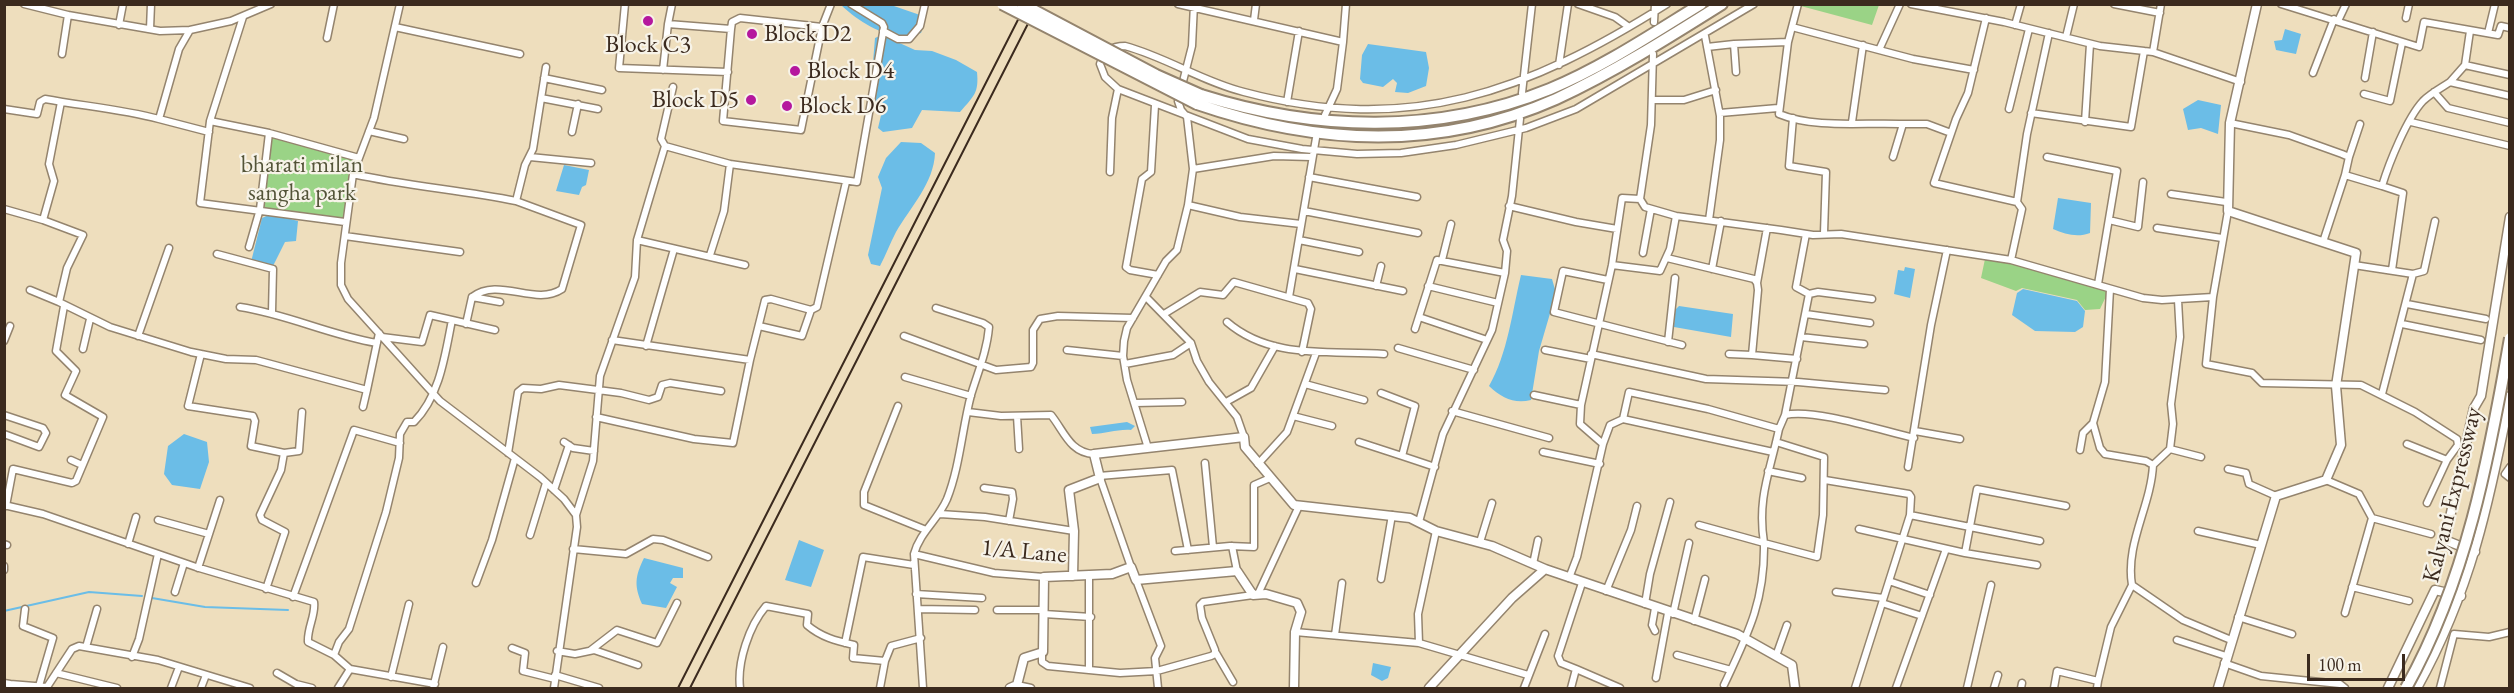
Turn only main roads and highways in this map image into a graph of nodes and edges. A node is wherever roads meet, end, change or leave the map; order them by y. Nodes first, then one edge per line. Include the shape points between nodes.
1 (1002, 4) edge
2 (1022, 4) edge
3 (1701, 4) edge
4 (1722, 4) edge
5 (1199, 100) junction
6 (2510, 338) edge
7 (2406, 688) edge

1 - 5 highway, bridge
2 - 5 highway, bridge
3 - 5 highway via 1623,52 1550,89 1491,109 1439,119 1337,123
4 - 5 highway via 1627,63 1556,99 1439,132 1337,137 1272,127
6 - 7 highway, Kalyani Expressway, bridge via 2462,561 2424,657

